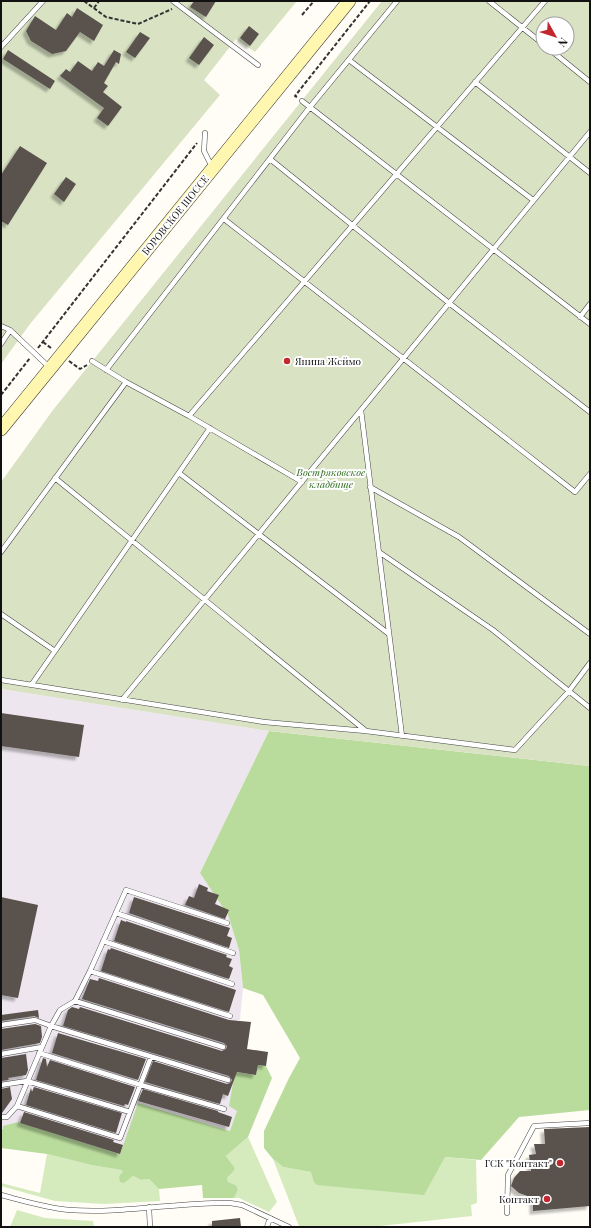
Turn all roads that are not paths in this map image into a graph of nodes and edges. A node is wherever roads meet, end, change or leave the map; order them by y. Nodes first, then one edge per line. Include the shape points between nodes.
1 (43, 1) edge
2 (173, 1) edge
3 (349, 1) edge
4 (397, 1) edge
5 (489, 1) edge
6 (545, 1) edge
7 (522, 27) junction
8 (535, 38) edge
9 (1, 47) edge
10 (558, 56) edge
11 (349, 60) junction
12 (258, 65) dead end
13 (475, 82) junction
14 (590, 82) edge
15 (302, 101) dead end
16 (310, 107) junction
17 (437, 127) junction
18 (590, 132) edge
19 (205, 133) road end
20 (570, 157) junction
21 (270, 160) junction
22 (213, 168) junction
23 (590, 173) edge
24 (396, 174) junction
25 (533, 200) junction
26 (224, 218) junction
27 (352, 226) junction
28 (493, 249) junction
29 (304, 281) junction
30 (449, 303) junction
31 (590, 304) edge
32 (580, 316) junction
33 (590, 324) edge
34 (1, 326) edge
35 (10, 330) junction
36 (1, 344) edge
37 (403, 358) junction
38 (92, 361) dead end
39 (50, 368) junction
40 (106, 370) junction
41 (126, 382) junction
42 (361, 410) junction
43 (590, 412) edge
44 (189, 416) junction
45 (210, 428) junction
46 (1, 429) edge
47 (179, 473) junction
48 (590, 474) edge
49 (55, 478) junction
50 (302, 482) junction
51 (370, 487) junction
52 (259, 534) junction
53 (132, 541) junction
54 (1, 552) edge
55 (379, 552) junction
56 (204, 600) junction
57 (1, 614) edge
58 (389, 634) junction
59 (590, 634) edge
60 (55, 651) junction
61 (590, 663) edge
62 (1, 680) edge
63 (32, 684) junction
64 (568, 691) junction
65 (122, 700) junction
66 (590, 708) edge
67 (366, 731) junction
68 (402, 736) junction
69 (116, 913) junction
70 (227, 923) dead end
71 (103, 942) junction
72 (233, 953) dead end
73 (90, 972) junction
74 (232, 984) dead end
75 (75, 1001) junction
76 (230, 1016) dead end
77 (1, 1025) edge
78 (51, 1026) junction
79 (42, 1047) junction
80 (223, 1047) dead end
81 (39, 1053) junction
82 (1, 1054) edge
83 (151, 1057) junction
84 (27, 1080) junction
85 (228, 1080) dead end
86 (1, 1085) edge
87 (141, 1085) junction
88 (16, 1106) junction
89 (224, 1110) dead end
90 (130, 1112) junction
91 (1, 1117) edge
92 (590, 1123) edge
93 (1, 1195) edge
94 (149, 1207) junction
95 (507, 1213) dead end
96 (270, 1218) junction
97 (150, 1227) edge
98 (267, 1227) edge
99 (289, 1227) edge

1 - 9 lane
2 - 12 lane
3 - 22 street, БОРОВСКОЕ ШОССЕ
4 - 11 lane
5 - 7 lane
6 - 7 lane
7 - 8 lane
7 - 13 lane
10 - 14 lane
11 - 16 lane
11 - 17 lane
13 - 17 lane
13 - 20 lane
15 - 16 lane
16 - 21 lane
16 - 24 lane
17 - 24 lane
17 - 25 lane
18 - 20 lane
19 - 22 lane via 204,151
20 - 23 lane
20 - 25 lane
21 - 26 lane
21 - 27 lane
22 - 39 street, БОРОВСКОЕ ШОССЕ
24 - 27 lane
24 - 28 lane
25 - 28 lane
26 - 29 lane
26 - 40 lane
27 - 29 lane
27 - 30 lane
28 - 30 lane
28 - 32 lane
29 - 37 lane
29 - 44 lane
30 - 37 lane
30 - 43 lane
31 - 32 lane
32 - 33 lane
34 - 35 lane
35 - 36 lane
35 - 39 lane
37 - 42 lane
37 - 48 lane via 575,492
38 - 40 lane
39 - 46 street, БОРОВСКОЕ ШОССЕ
40 - 41 lane
41 - 44 lane
41 - 49 lane
42 - 50 lane
42 - 51 lane
44 - 45 lane
45 - 47 lane
45 - 50 lane
47 - 52 lane
47 - 53 lane
49 - 53 lane
49 - 54 lane
50 - 52 lane
51 - 55 lane
51 - 59 lane via 459,537
52 - 56 lane
52 - 58 lane
53 - 56 lane
53 - 60 lane
55 - 58 lane
55 - 64 lane via 493,630
56 - 65 lane
56 - 67 lane
57 - 60 lane
58 - 68 lane
60 - 63 lane
61 - 64 lane
62 - 63 lane
63 - 65 lane
64 - 66 lane
64 - 68 lane via 515,750
65 - 67 lane via 264,722
67 - 68 lane
69 - 70 lane via 126,890
69 - 71 lane
69 - 72 lane
71 - 73 lane
71 - 74 lane
73 - 75 lane
73 - 76 lane
75 - 78 lane via 60,1010
75 - 80 lane
77 - 78 lane via 35,1020
78 - 79 lane
78 - 83 lane
79 - 81 lane
79 - 82 lane
81 - 84 lane
81 - 87 lane
83 - 85 lane
83 - 87 lane
84 - 86 lane
84 - 88 lane
84 - 90 lane
87 - 89 lane
87 - 90 lane
88 - 90 lane via 120,1138
88 - 91 lane via 7,1116
92 - 95 lane via 534,1126 508,1175
93 - 94 lane via 51,1208 72,1210
94 - 96 lane via 230,1203 242,1205
94 - 97 lane
96 - 98 lane
96 - 99 lane

